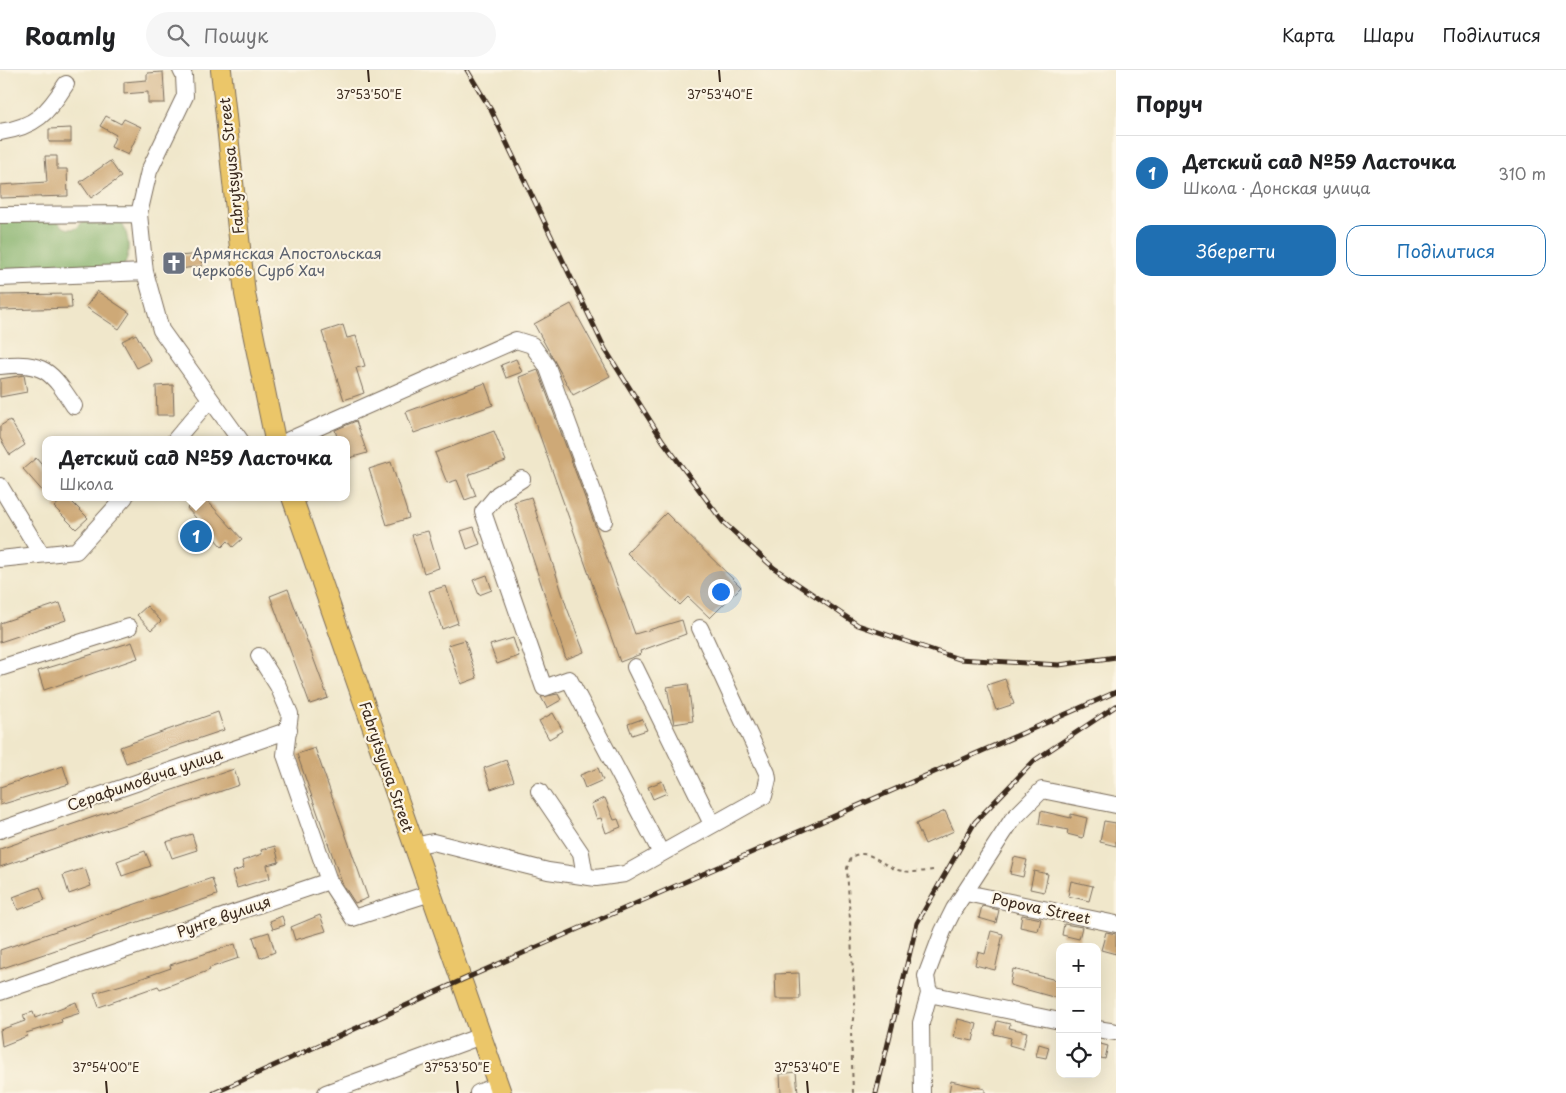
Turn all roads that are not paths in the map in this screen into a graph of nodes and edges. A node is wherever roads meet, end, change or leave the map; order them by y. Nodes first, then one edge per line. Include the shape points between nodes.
1 (181, 70) edge
2 (222, 70) edge
3 (66, 84) dead end
4 (0, 132) edge
5 (139, 214) junction
6 (0, 215) edge
7 (145, 272) junction
8 (0, 278) edge
9 (0, 366) edge
10 (210, 399) junction
11 (74, 406) dead end
12 (178, 436) edge
13 (237, 436) edge
14 (274, 436) edge
15 (298, 436) edge
16 (522, 479) dead end
17 (0, 486) edge
18 (121, 501) edge
19 (293, 501) edge
20 (604, 521) dead end
21 (41, 554) junction
22 (0, 559) edge
23 (129, 627) dead end
24 (700, 628) dead end
25 (259, 656) dead end
26 (635, 667) dead end
27 (0, 668) edge
28 (289, 730) junction
29 (540, 791) dead end
30 (1116, 805) edge
31 (712, 824) junction
32 (0, 830) edge
33 (414, 846) junction
34 (661, 853) junction
35 (585, 876) junction
36 (329, 881) junction
37 (431, 893) junction
38 (966, 893) junction
39 (1116, 924) edge
40 (0, 992) edge
41 (929, 994) junction
42 (1056, 1020) edge
43 (1101, 1029) edge
44 (1116, 1032) edge
45 (481, 1036) junction
46 (500, 1089) edge
47 (326, 1093) edge
48 (478, 1093) edge
49 (922, 1093) edge

1 - 5 street via 185,96 149,171
2 - 14 main road, Fabrytsyusa Street via 245,294
3 - 4 street via 50,110 31,123
5 - 6 street
5 - 7 street
7 - 8 street
7 - 10 street via 161,330
9 - 11 street via 37,366 56,379
10 - 12 street
10 - 13 street
15 - 20 street via 516,340 532,345 547,366
16 - 34 street via 498,494 483,512 544,688 569,679
17 - 21 street
18 - 21 street via 76,551
19 - 33 main road, Fabrytsyusa Street
21 - 22 street
23 - 27 street
24 - 31 street via 768,779 764,796
25 - 28 street via 278,686 290,714
26 - 31 street
28 - 32 street, Серафимовича улица
28 - 36 street via 285,755
29 - 35 street via 582,853
30 - 38 street via 1042,790 1012,820
31 - 34 street
33 - 35 street via 433,842 548,871
33 - 37 main road, Fabrytsyusa Street
34 - 35 street via 625,874 596,878
36 - 37 street via 352,918
36 - 40 street, Рунге вулиця
37 - 45 main road, Fabrytsyusa Street
38 - 39 street, Popova Street
38 - 41 street via 954,909 934,952 926,976
41 - 42 street
41 - 49 street via 920,1024
43 - 44 street
45 - 46 main road, Fabrytsyusa Street
45 - 47 street
46 - 48 street

